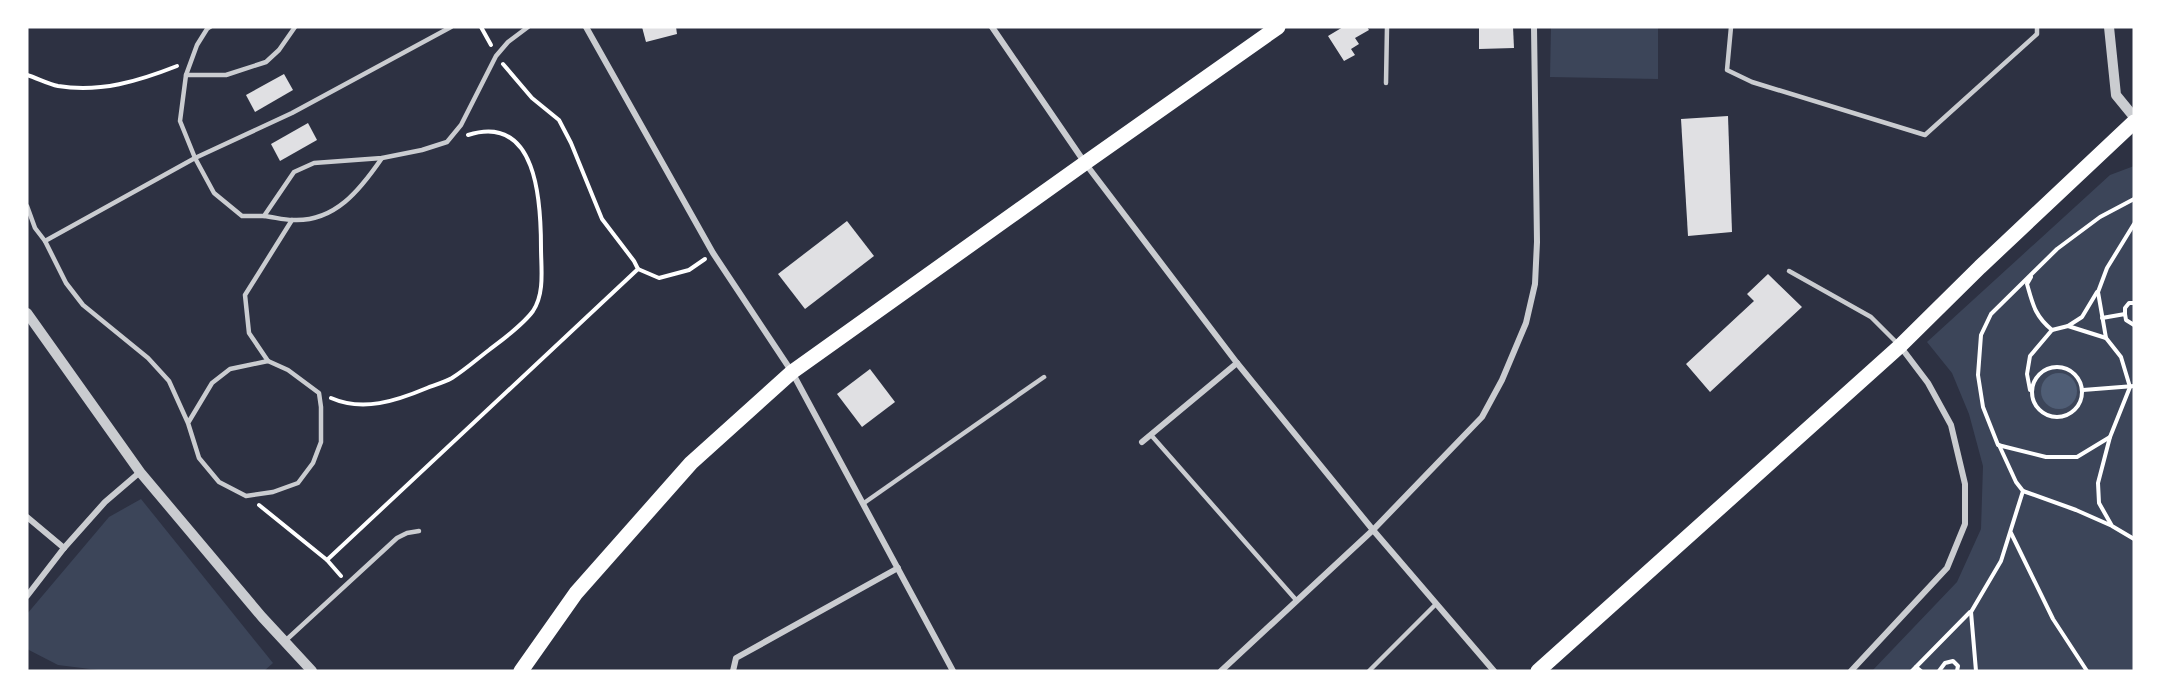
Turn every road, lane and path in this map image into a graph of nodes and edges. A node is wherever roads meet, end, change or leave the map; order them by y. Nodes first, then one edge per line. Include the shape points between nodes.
1 (210, 27) edge
2 (295, 27) edge
3 (451, 27) edge
4 (482, 27) edge
5 (528, 27) edge
6 (586, 27) edge
7 (992, 27) edge
8 (1387, 27) edge
9 (1534, 27) edge
10 (1731, 27) edge
11 (2037, 27) edge
12 (2109, 27) edge
13 (1276, 28) edge
14 (496, 56) junction
15 (192, 59) junction
16 (27, 75) edge
17 (186, 75) junction
18 (1386, 83) dead end
19 (2134, 117) edge
20 (2134, 122) edge
21 (447, 142) junction
22 (195, 158) junction
23 (382, 158) junction
24 (1085, 163) junction
25 (2134, 199) edge
26 (27, 206) edge
27 (264, 216) junction
28 (292, 220) junction
29 (2134, 224) edge
30 (45, 241) junction
31 (713, 253) junction
32 (638, 269) junction
33 (2036, 270) junction
34 (1789, 271) dead end
35 (2098, 291) junction
36 (2134, 303) edge
37 (27, 313) edge
38 (2125, 314) junction
39 (2102, 318) junction
40 (2134, 325) edge
41 (2068, 326) junction
42 (2052, 330) junction
43 (2106, 338) junction
44 (1900, 346) junction
45 (268, 361) junction
46 (1236, 363) junction
47 (792, 372) junction
48 (1044, 377) dead end
49 (2132, 386) edge
50 (2083, 390) junction
51 (319, 393) junction
52 (2032, 395) junction
53 (188, 423) junction
54 (1151, 435) junction
55 (2110, 437) junction
56 (1142, 442) dead end
57 (1998, 445) junction
58 (140, 471) junction
59 (2023, 491) junction
60 (246, 496) junction
61 (864, 503) junction
62 (27, 517) edge
63 (2112, 526) junction
64 (1373, 530) junction
65 (419, 531) dead end
66 (2010, 532) junction
67 (2134, 539) edge
68 (64, 549) junction
69 (327, 560) junction
70 (898, 568) junction
71 (348, 583) junction
72 (27, 596) edge
73 (1297, 601) junction
74 (1436, 604) junction
75 (1971, 612) junction
76 (284, 642) junction
77 (1916, 667) junction
78 (312, 671) edge
79 (521, 671) edge
80 (733, 671) edge
81 (953, 671) edge
82 (1221, 671) edge
83 (1370, 671) edge
84 (1494, 671) edge
85 (1538, 671) edge
86 (1851, 671) edge
87 (1912, 671) edge
88 (1921, 671) edge
89 (1939, 671) edge
90 (1957, 671) edge
91 (1976, 671) edge
92 (2087, 671) edge

1 - 15 lane
2 - 17 lane via 266,62 226,75
3 - 22 lane via 292,113
4 - 14 path
5 - 14 lane
6 - 31 street
7 - 24 street
8 - 18 lane
9 - 64 street via 1537,242 1535,284 1526,323 1482,417
10 - 11 lane via 1728,70 1752,82 1925,135 2037,33
12 - 19 street via 2116,95
13 - 24 highway
14 - 21 lane via 461,125
14 - 32 path via 532,98 559,120 602,219
15 - 16 path via 129,83 93,88 57,86
15 - 17 lane
17 - 22 lane via 180,121
20 - 44 highway
21 - 23 lane
21 - 51 path via 479,132 503,133 522,148 537,182 541,229 541,288 533,310 503,340 452,378 395,401 344,404
22 - 27 lane via 214,193 242,216
22 - 30 lane
23 - 27 lane via 314,163 294,172
23 - 28 lane via 347,201 329,213
24 - 46 street
24 - 47 highway
25 - 33 path via 2100,217
26 - 30 lane
27 - 28 lane
28 - 45 lane via 244,295 249,333
29 - 35 path
30 - 53 lane via 66,283 83,305 148,358 169,381
31 - 32 path via 689,270 659,278
31 - 47 street
32 - 69 path
33 - 42 path via 2027,284 2033,307
33 - 57 path via 1991,314 1981,335 1978,375 1983,407
34 - 44 lane via 1871,317
35 - 39 path
35 - 41 path via 2082,317
36 - 38 path via 2129,303
37 - 58 street
38 - 39 path
38 - 40 path via 2126,320
39 - 43 path
41 - 42 path
41 - 43 path
42 - 52 path via 2030,356 2027,374
43 - 49 path via 2121,357
44 - 85 highway
44 - 86 street via 1928,383 1951,424 1965,484 1965,524 1947,568
45 - 51 lane via 288,370
45 - 53 lane via 230,369 212,383
46 - 54 street
46 - 64 street
47 - 61 street
47 - 79 highway via 691,463 576,594
48 - 61 lane
49 - 50 path
49 - 55 path
50 - 52 path via 2078,407 2064,417 2039,411
50 - 52 path via 2077,375 2055,366 2040,373
51 - 60 lane via 321,442 313,463 298,483
53 - 60 lane via 199,458 219,482
54 - 56 street
54 - 73 lane
55 - 57 path via 2077,457 2046,457
55 - 63 path via 2098,483 2099,503
57 - 59 path
58 - 68 street via 105,502
58 - 76 street
59 - 63 path
59 - 66 path
60 - 69 path
61 - 70 street
62 - 68 street
63 - 67 path
64 - 73 street
64 - 74 street
65 - 71 lane via 397,538
66 - 75 path via 2001,561
66 - 92 path via 2053,619
68 - 72 street
69 - 71 path
70 - 80 street via 736,658
70 - 81 street
71 - 76 lane
73 - 82 street
74 - 83 lane
74 - 84 street
75 - 77 path
75 - 91 path
76 - 78 street
77 - 87 path
77 - 88 path
89 - 90 path via 1945,663 1953,661

